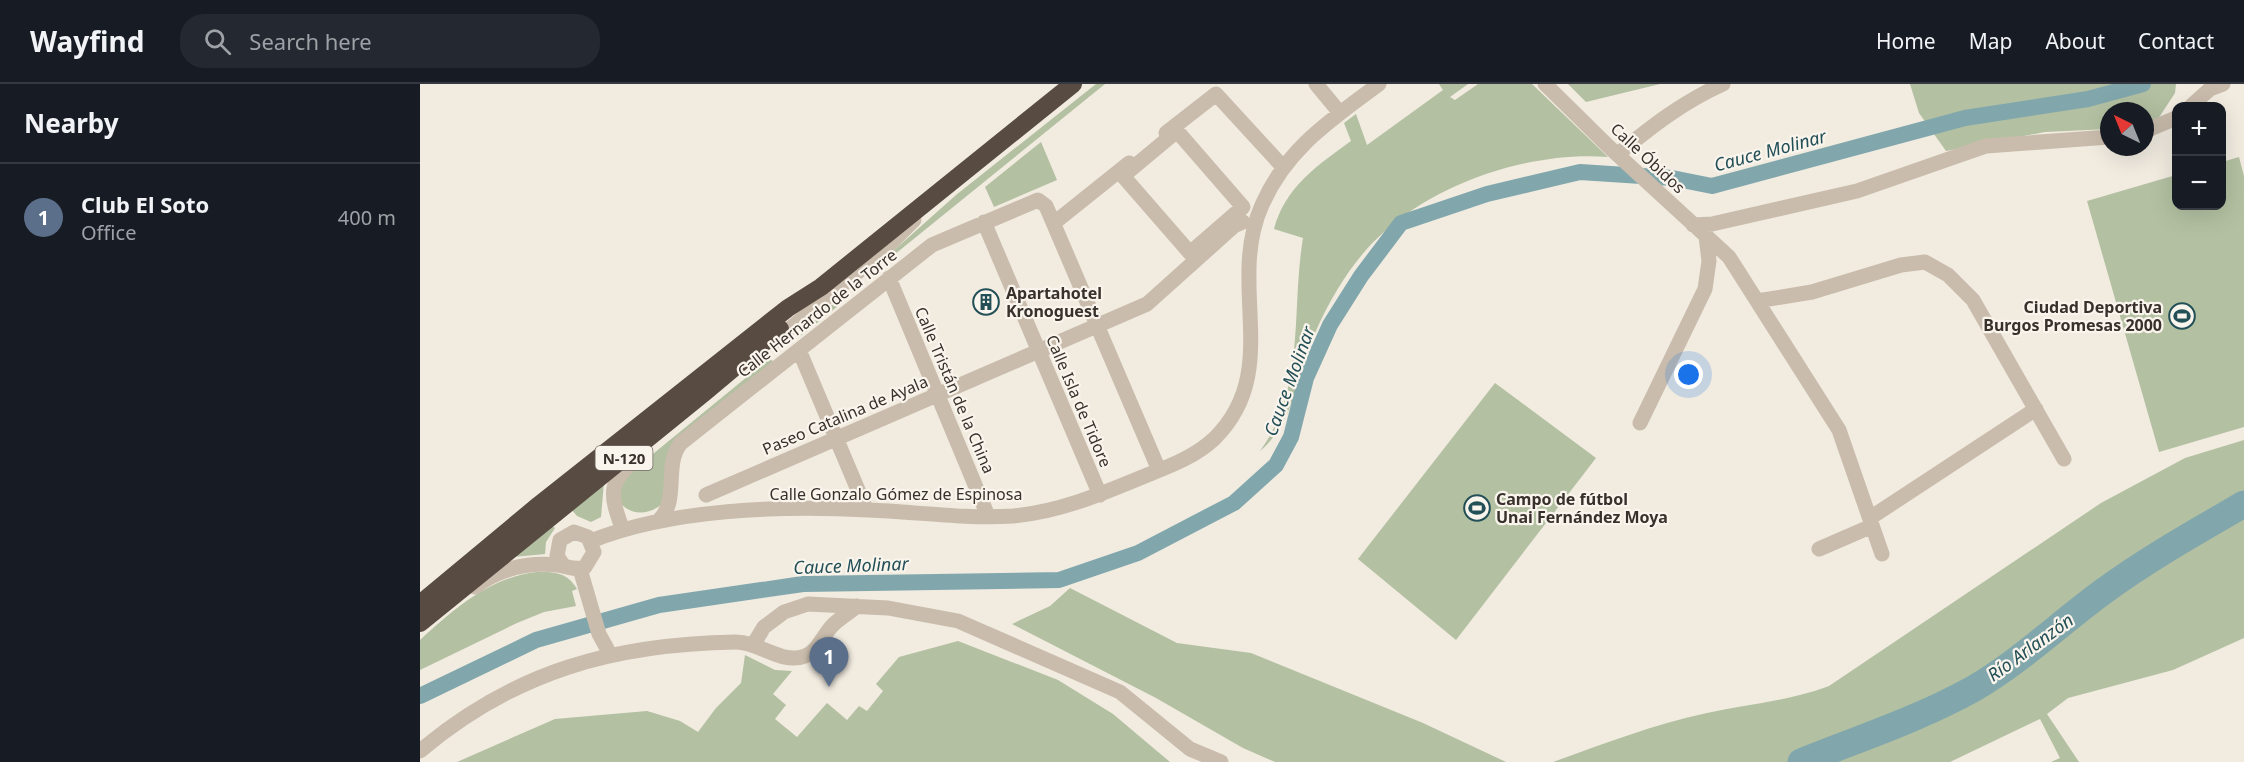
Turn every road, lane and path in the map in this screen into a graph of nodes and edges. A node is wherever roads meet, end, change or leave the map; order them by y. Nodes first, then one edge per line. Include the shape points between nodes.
1 (1074, 84) edge
2 (1316, 84) edge
3 (1378, 84) edge
4 (1545, 84) edge
5 (1723, 84) edge
6 (2223, 84) edge
7 (2195, 102) edge
8 (1340, 112) junction
9 (2172, 120) edge
10 (2154, 127) edge
11 (1177, 131) joint
12 (2100, 138) edge
13 (1618, 154) junction
14 (1283, 167) junction
15 (921, 206) junction
16 (984, 222) junction
17 (1243, 222) dead end
18 (1054, 223) junction
19 (1694, 225) junction
20 (1706, 236) junction
21 (890, 278) junction
22 (821, 287) junction
23 (1757, 301) junction
24 (1098, 326) junction
25 (799, 350) junction
26 (1039, 351) junction
27 (938, 395) junction
28 (2036, 409) junction
29 (1640, 423) dead end
30 (837, 439) junction
31 (2064, 459) dead end
32 (1159, 470) junction
33 (706, 495) dead end
34 (1100, 495) junction
35 (668, 505) junction
36 (866, 509) junction
37 (554, 515) junction
38 (988, 516) junction
39 (658, 519) junction
40 (681, 519) junction
41 (1871, 522) junction
42 (622, 528) junction
43 (585, 536) junction
44 (1819, 549) dead end
45 (1882, 554) dead end
46 (564, 565) junction
47 (463, 569) junction
48 (580, 569) junction
49 (420, 604) edge
50 (857, 606) junction
51 (420, 623) edge
52 (420, 628) edge
53 (753, 645) junction
54 (610, 654) junction
55 (420, 751) edge
56 (1221, 762) edge

1 - 15 highway, N-120
2 - 8 street
3 - 8 street, Calle Gonzalo Gómez de Espinosa
4 - 13 street, Calle Óbidos
5 - 13 street via 1676,108
6 - 7 street
8 - 14 street, Calle Gonzalo Gómez de Espinosa via 1313,133
9 - 10 street
11 - 11 street via 1244,207 1190,253 1123,176
12 - 19 street via 1986,146 1857,191
13 - 19 street, Calle Óbidos
14 - 18 street via 1216,94
14 - 32 street, Calle Gonzalo Gómez de Espinosa via 1261,206 1251,240 1251,360 1243,400 1227,425 1203,448
15 - 22 highway, N-120
15 - 42 street via 911,225 883,250 623,469 612,491
16 - 18 street, Calle Hernardo de la Torre via 1034,201 1042,202
16 - 21 street, Calle Hernardo de la Torre via 932,245
16 - 26 street, Calle Isla de Tidore
17 - 24 street, Paseo Catalina de Ayala via 1147,304
18 - 24 street
19 - 20 street, Calle Óbidos
20 - 23 street, Calle Óbidos via 1730,257
20 - 29 street via 1709,261 1705,289
21 - 25 street, Calle Hernardo de la Torre
21 - 27 street, Calle Tristán de la China
22 - 37 highway, N-120 via 795,316
22 - 47 highway, N-120 via 788,308
23 - 28 street via 1812,292 1901,265 1925,262 1948,275 1973,300
23 - 41 street, Calle Óbidos via 1839,429
24 - 26 street, Paseo Catalina de Ayala
24 - 32 street
25 - 30 street
25 - 35 street, Calle Hernardo de la Torre via 678,447
26 - 27 street, Paseo Catalina de Ayala
26 - 34 street, Calle Isla de Tidore
27 - 30 street, Paseo Catalina de Ayala
27 - 38 street, Calle Tristán de la China
28 - 31 street
28 - 41 street
30 - 33 street, Paseo Catalina de Ayala
30 - 36 street
32 - 34 street, Calle Gonzalo Gómez de Espinosa
34 - 38 street, Calle Gonzalo Gómez de Espinosa via 1038,512
35 - 39 street, Calle Hernardo de la Torre
35 - 40 street
36 - 38 street, Calle Gonzalo Gómez de Espinosa
36 - 40 street, Calle Gonzalo Gómez de Espinosa via 765,511
37 - 43 street
37 - 47 street via 534,520 485,559
37 - 51 highway, N-120
39 - 40 street, Calle Gonzalo Gómez de Espinosa
39 - 42 street, Calle Gonzalo Gómez de Espinosa
41 - 44 street
41 - 45 street, Calle Óbidos
42 - 43 street, Calle Gonzalo Gómez de Espinosa
43 - 46 street via 569,533 560,540 557,556
43 - 48 street via 592,558
46 - 48 street
46 - 52 street via 534,565 497,573
47 - 49 highway, N-120
48 - 54 street via 599,634
50 - 53 street via 808,604 784,612 764,627
50 - 53 street via 834,623 812,654 802,658 783,657
50 - 56 street via 888,608 968,626 1120,692 1190,749
53 - 54 street via 704,643
54 - 55 street via 559,669 524,685 465,718

